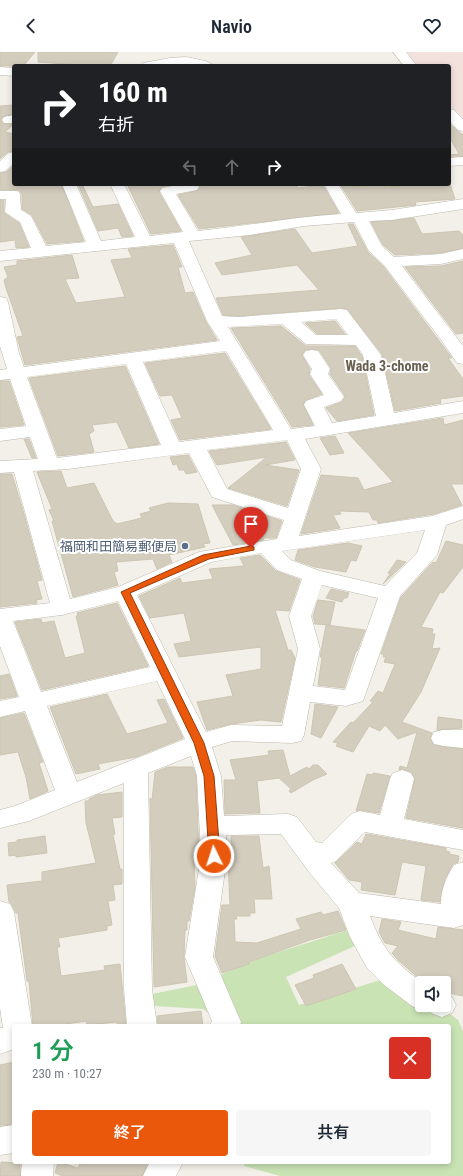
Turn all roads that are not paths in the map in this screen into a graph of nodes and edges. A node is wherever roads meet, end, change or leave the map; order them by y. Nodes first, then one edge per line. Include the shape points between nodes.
1 (399, 52) edge
2 (156, 64) edge
3 (197, 64) edge
4 (409, 64) edge
5 (0, 71) edge
6 (12, 72) edge
7 (451, 114) edge
8 (463, 128) edge
9 (12, 158) edge
10 (463, 161) edge
11 (451, 162) edge
12 (0, 168) edge
13 (70, 186) edge
14 (119, 186) edge
15 (191, 186) edge
16 (332, 186) edge
17 (0, 195) edge
18 (463, 204) edge
19 (355, 217) junction
20 (186, 237) junction
21 (145, 241) junction
22 (95, 246) junction
23 (41, 252) junction
24 (463, 254) edge
25 (0, 256) edge
26 (390, 262) junction
27 (0, 302) edge
28 (285, 318) junction
29 (216, 321) junction
30 (456, 337) edge
31 (361, 340) junction
32 (231, 345) junction
33 (312, 355) dead end
34 (132, 358) junction
35 (463, 359) edge
36 (9, 374) edge
37 (463, 407) edge
38 (387, 420) junction
39 (37, 430) junction
40 (326, 430) junction
41 (289, 434) junction
42 (0, 435) edge
43 (195, 446) junction
44 (172, 449) junction
45 (49, 464) junction
46 (22, 466) junction
47 (0, 467) edge
48 (463, 512) edge
49 (295, 517) junction
50 (436, 522) junction
51 (276, 545) junction
52 (314, 576) junction
53 (125, 592) junction
54 (390, 594) junction
55 (62, 608) junction
56 (0, 617) edge
57 (164, 672) junction
58 (300, 694) junction
59 (33, 702) junction
60 (0, 709) edge
61 (199, 743) junction
62 (136, 767) junction
63 (402, 779) dead end
64 (69, 794) junction
65 (0, 819) edge
66 (212, 826) junction
67 (389, 827) junction
68 (463, 840) edge
69 (311, 856) junction
70 (460, 888) edge
71 (351, 903) junction
72 (0, 912) edge
73 (415, 993) edge
74 (17, 1024) edge
75 (142, 1024) edge
76 (226, 1024) edge
77 (12, 1038) edge
78 (0, 1041) edge
79 (12, 1139) edge
80 (0, 1141) edge
81 (38, 1164) edge
82 (166, 1164) edge
83 (37, 1176) edge
84 (159, 1176) edge

1 - 4 street
2 - 3 street via 179,61
5 - 6 street
7 - 8 street
9 - 12 street
10 - 11 street
13 - 22 street
14 - 21 street
15 - 20 street via 167,191
16 - 19 street
17 - 23 street via 13,194 13,212 26,219
18 - 19 street via 392,215
19 - 20 street via 304,221
19 - 26 street via 375,248
20 - 21 street
20 - 29 street
21 - 22 street
22 - 23 street
23 - 25 street
24 - 26 street via 440,259
26 - 30 street
27 - 36 street via 10,353
28 - 29 street via 240,322
28 - 31 street via 312,340
28 - 31 street via 341,314
29 - 32 street
30 - 35 street
31 - 38 street via 372,355
32 - 34 street
32 - 41 street
33 - 40 street via 321,369 318,374 335,397 313,405
34 - 36 street
34 - 44 street
36 - 39 street
37 - 38 street
38 - 40 street
39 - 42 street
39 - 45 street
40 - 41 street
41 - 43 street
41 - 49 street via 311,469
43 - 44 street
43 - 49 street via 219,493
44 - 45 street
45 - 46 street
46 - 47 street
46 - 55 street
48 - 50 street
49 - 51 street
50 - 51 street
50 - 54 street via 427,555
51 - 52 street via 284,565
51 - 53 street via 206,557
52 - 54 street
52 - 58 street via 300,616 309,649
53 - 55 street
53 - 57 street
54 - 58 street via 354,695 346,698
55 - 56 street
56 - 59 street
57 - 59 street
57 - 61 street
58 - 61 street via 292,735 231,733
59 - 60 street
59 - 64 street
61 - 62 street
61 - 66 street via 209,776
62 - 64 street
62 - 75 street via 138,989
63 - 67 street
64 - 65 street via 20,814
66 - 69 street via 288,824
66 - 76 street via 214,856 199,957 227,1022
67 - 68 street
67 - 69 street via 360,821 328,854 317,852
69 - 71 street
70 - 71 street via 454,917
71 - 73 street via 364,937 378,960 394,977
72 - 74 street
77 - 78 street
79 - 80 street
81 - 83 street
82 - 84 street

